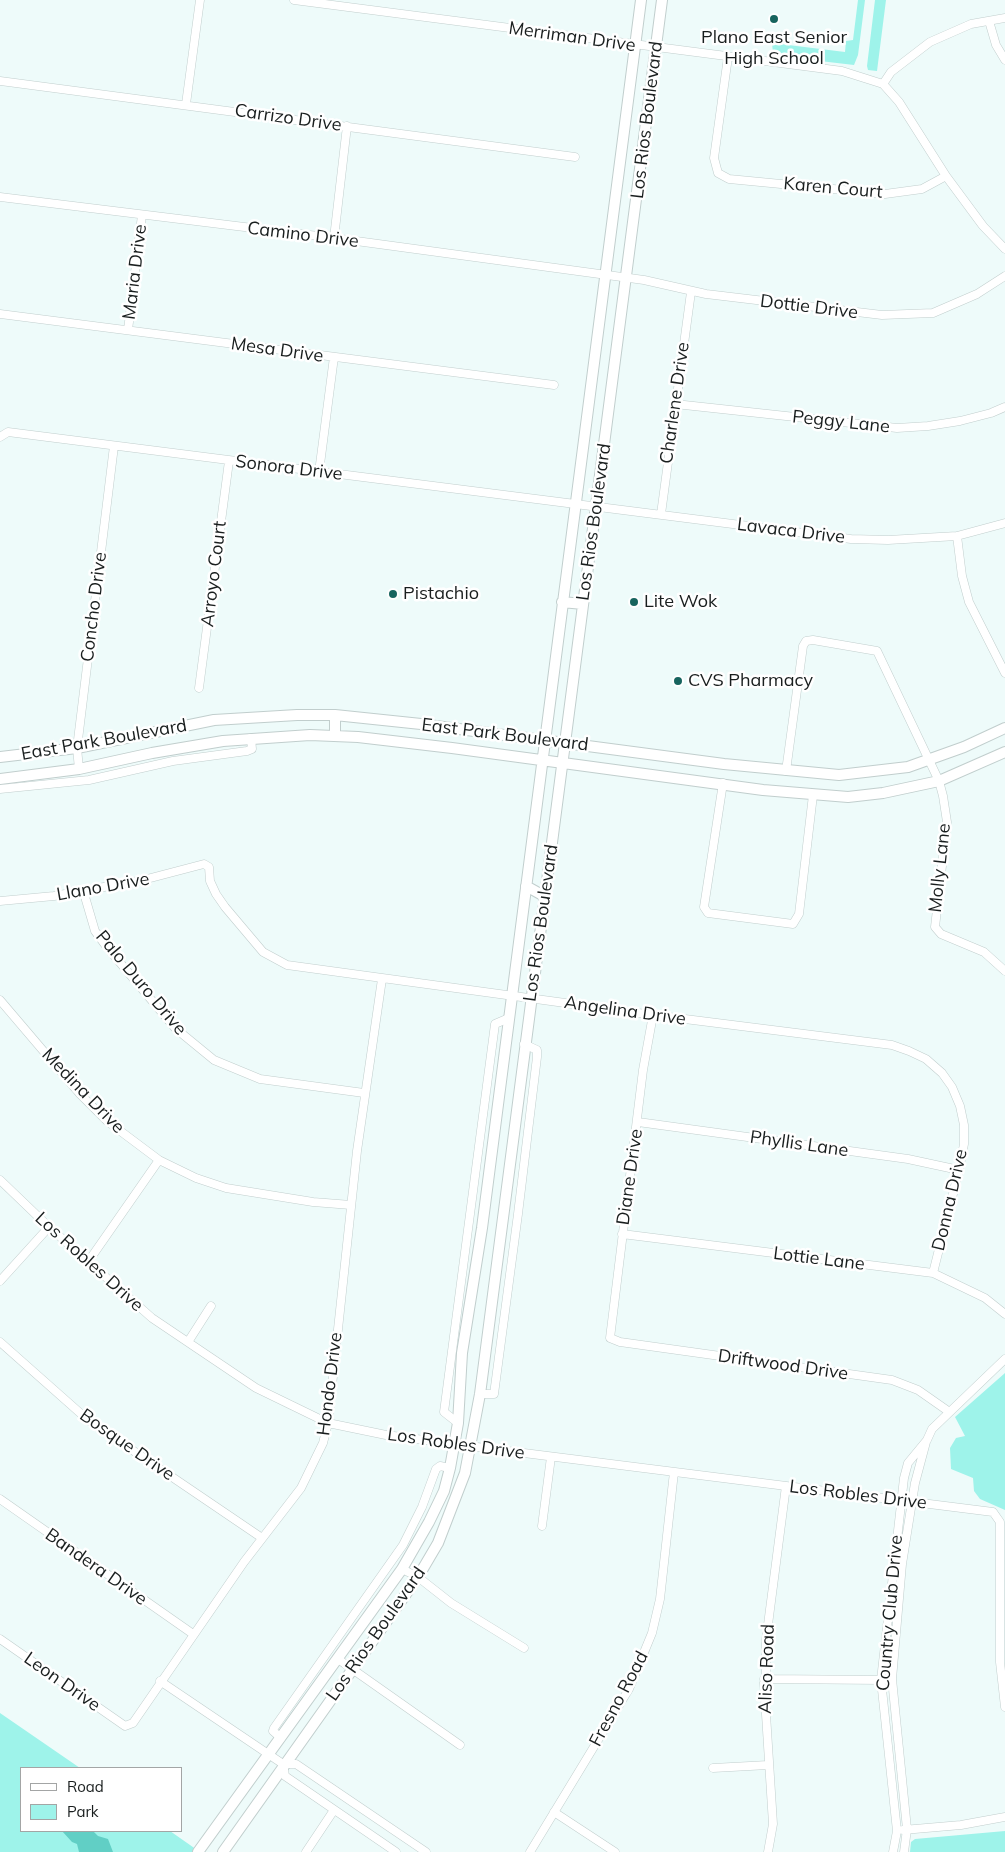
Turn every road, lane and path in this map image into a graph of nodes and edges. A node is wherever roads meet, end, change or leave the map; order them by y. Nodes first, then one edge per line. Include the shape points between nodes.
1 (200, 0) edge
2 (294, 0) edge
3 (640, 0) edge
4 (662, 0) edge
5 (1005, 18) edge
6 (989, 21) junction
7 (635, 45) junction
8 (656, 47) junction
9 (728, 57) junction
10 (1005, 60) edge
11 (0, 81) edge
12 (883, 84) junction
13 (186, 104) junction
14 (347, 126) junction
15 (576, 157) dead end
16 (946, 176) junction
17 (0, 197) edge
18 (142, 215) junction
19 (334, 238) junction
20 (1005, 249) edge
21 (606, 275) junction
22 (1005, 276) edge
23 (627, 278) junction
24 (691, 292) junction
25 (0, 314) edge
26 (128, 330) junction
27 (334, 358) junction
28 (554, 385) dead end
29 (675, 404) junction
30 (1005, 407) edge
31 (0, 436) edge
32 (114, 446) junction
33 (229, 460) junction
34 (319, 472) junction
35 (577, 505) junction
36 (596, 507) junction
37 (661, 514) junction
38 (1005, 523) edge
39 (957, 536) junction
40 (562, 602) junction
41 (583, 604) junction
42 (1005, 652) edge
43 (997, 656) junction
44 (1005, 673) edge
45 (200, 688) dead end
46 (336, 715) junction
47 (1005, 728) edge
48 (335, 736) junction
49 (251, 738) junction
50 (544, 740) junction
51 (566, 743) junction
52 (77, 748) junction
53 (1005, 752) edge
54 (0, 757) edge
55 (541, 760) junction
56 (928, 761) junction
57 (562, 763) junction
58 (724, 764) junction
59 (79, 769) junction
60 (786, 771) junction
61 (0, 779) edge
62 (939, 781) junction
63 (723, 783) junction
64 (0, 789) edge
65 (813, 795) junction
66 (204, 864) joint
67 (83, 890) junction
68 (526, 890) junction
69 (544, 896) junction
70 (0, 901) edge
71 (1005, 971) edge
72 (382, 979) junction
73 (511, 996) junction
74 (531, 999) junction
75 (0, 1000) edge
76 (653, 1016) junction
77 (508, 1018) junction
78 (942, 1073) joint
79 (364, 1093) junction
80 (638, 1122) junction
81 (159, 1160) junction
82 (959, 1170) junction
83 (0, 1180) edge
84 (351, 1205) junction
85 (49, 1227) junction
86 (622, 1234) junction
87 (88, 1262) junction
88 (933, 1273) junction
89 (0, 1281) edge
90 (211, 1306) dead end
91 (1005, 1314) edge
92 (610, 1338) joint
93 (0, 1342) edge
94 (188, 1342) junction
95 (1005, 1359) edge
96 (948, 1412) junction
97 (328, 1422) junction
98 (458, 1423) junction
99 (926, 1440) junction
100 (454, 1444) junction
101 (471, 1446) junction
102 (552, 1457) junction
103 (450, 1468) junction
104 (674, 1472) junction
105 (786, 1486) junction
106 (0, 1499) edge
107 (900, 1500) junction
108 (912, 1502) junction
109 (542, 1526) dead end
110 (262, 1538) junction
111 (402, 1569) junction
112 (418, 1577) junction
113 (193, 1634) junction
114 (0, 1639) edge
115 (524, 1648) dead end
116 (338, 1659) junction
117 (352, 1669) junction
118 (764, 1679) junction
119 (892, 1679) junction
120 (881, 1680) junction
121 (160, 1681) junction
122 (1005, 1707) edge
123 (125, 1726) joint
124 (281, 1738) junction
125 (460, 1745) dead end
126 (269, 1755) junction
127 (283, 1764) junction
128 (768, 1765) junction
129 (713, 1768) dead end
130 (334, 1810) junction
131 (554, 1812) junction
132 (1005, 1816) edge
133 (907, 1829) junction
134 (897, 1831) junction
135 (198, 1852) edge
136 (223, 1852) edge
137 (306, 1852) edge
138 (396, 1852) edge
139 (426, 1852) edge
140 (530, 1852) edge
141 (615, 1852) edge
142 (768, 1852) edge
143 (893, 1852) edge
144 (904, 1852) edge

1 - 13 street
2 - 7 street, Merriman Drive
3 - 7 main road, Los Rios Boulevard
4 - 8 main road, Los Rios Boulevard
5 - 6 street
6 - 10 street via 996,45
6 - 12 street via 971,24 930,42 891,72
7 - 8 street, Merriman Drive
7 - 21 main road, Los Rios Boulevard
8 - 9 street, Merriman Drive
8 - 23 main road, Los Rios Boulevard
9 - 12 street, Merriman Drive via 842,71
9 - 16 street, Karen Court via 714,158 718,174 729,178 885,194 922,188
11 - 13 street, Carrizo Drive
12 - 16 street via 899,102
13 - 14 street, Carrizo Drive
14 - 15 street, Carrizo Drive
14 - 19 street
16 - 20 street via 983,226
17 - 18 street, Camino Drive
18 - 19 street, Camino Drive
18 - 26 street, Maria Drive
19 - 21 street, Camino Drive
21 - 23 street, Dottie Drive
21 - 35 main road, Los Rios Boulevard
22 - 24 street, Dottie Drive via 977,294 940,310 907,316
23 - 24 street, Dottie Drive via 668,284
23 - 36 main road, Los Rios Boulevard
24 - 29 street, Charlene Drive
25 - 26 street, Mesa Drive
26 - 27 street, Mesa Drive
27 - 28 street, Mesa Drive
27 - 34 street
29 - 30 street, Peggy Lane via 897,428 960,421
29 - 37 street, Charlene Drive
31 - 32 street, Sonora Drive via 8,432
32 - 33 street, Sonora Drive
32 - 52 street, Concho Drive
33 - 34 street, Sonora Drive
33 - 45 street, Arroyo Court
34 - 35 street, Sonora Drive
35 - 36 street, Lavaca Drive
35 - 40 main road, Los Rios Boulevard
36 - 37 street, Lavaca Drive
36 - 41 main road, Los Rios Boulevard
37 - 39 street, Lavaca Drive via 851,539
38 - 39 street, Lavaca Drive
39 - 43 street via 969,602
40 - 41 main road
40 - 50 main road, Los Rios Boulevard
41 - 51 main road, Los Rios Boulevard
42 - 43 street
43 - 44 street
46 - 48 main road
46 - 50 main road, East Park Boulevard
46 - 52 main road, East Park Boulevard via 214,720
47 - 56 main road, East Park Boulevard
48 - 49 main road, East Park Boulevard
48 - 55 main road, East Park Boulevard
49 - 59 main road, East Park Boulevard via 170,750
49 - 64 street, East Park Boulevard via 252,749 248,751 173,761 80,781
50 - 51 main road, East Park Boulevard
50 - 55 main road, Los Rios Boulevard
51 - 57 main road, Los Rios Boulevard
51 - 58 main road, East Park Boulevard
52 - 54 main road, East Park Boulevard
52 - 59 street, Concho Drive
53 - 62 main road, East Park Boulevard
55 - 57 main road, East Park Boulevard
55 - 68 main road, Los Rios Boulevard
56 - 60 main road, East Park Boulevard via 861,774
56 - 60 street, Molly Lane via 877,651 813,640 806,641 803,646
56 - 62 street, Molly Lane
57 - 63 main road, East Park Boulevard
57 - 69 main road, Los Rios Boulevard
58 - 60 main road, East Park Boulevard
58 - 63 main road
59 - 61 main road, East Park Boulevard
62 - 65 main road, East Park Boulevard via 883,793
62 - 71 street, Molly Lane via 947,822 935,928 941,934 984,952
63 - 65 main road, East Park Boulevard
63 - 65 street via 704,907 708,913 793,924 799,914
66 - 67 street, Llano Drive via 143,880
66 - 72 street, Angelina Drive via 209,867 210,881 216,894 263,952 287,965
67 - 70 street, Llano Drive
67 - 79 street, Palo Duro Drive via 95,931 106,946 175,1028 214,1060 260,1079
68 - 69 main road
68 - 73 main road, Los Rios Boulevard
69 - 74 main road, Los Rios Boulevard
72 - 73 street, Angelina Drive
72 - 79 street, Hondo Drive
73 - 74 street, Angelina Drive
73 - 77 main road, Los Rios Boulevard
74 - 76 street, Angelina Drive
74 - 101 main road, Los Rios Boulevard
75 - 81 street, Medina Drive via 80,1094 107,1121
76 - 78 street, Angelina Drive via 892,1045 926,1059
76 - 80 street, Diane Drive
77 - 98 main road, Los Rios Boulevard via 482,1228 462,1353
77 - 98 street, Los Rios Boulevard via 495,1024 444,1412
78 - 82 street, Donna Drive via 952,1087 964,1125
79 - 84 street, Hondo Drive
80 - 82 street, Phyllis Lane via 908,1159
80 - 86 street, Diane Drive
81 - 84 street, Medina Drive via 226,1188
81 - 87 street
82 - 88 street, Donna Drive
83 - 85 street, Los Robles Drive
84 - 97 street, Hondo Drive
85 - 87 street, Los Robles Drive
85 - 89 street
86 - 88 street, Lottie Lane
86 - 92 street, Diane Drive
87 - 94 street, Los Robles Drive via 152,1318
88 - 91 street, Lottie Lane via 985,1298
90 - 94 street
92 - 96 street, Driftwood Drive via 892,1380 918,1390
93 - 110 street, Bosque Drive via 88,1420
94 - 97 street, Los Robles Drive via 256,1388
95 - 96 street, Country Club Drive
96 - 99 street, Country Club Drive
97 - 100 street, Los Robles Drive
97 - 110 street, Hondo Drive via 323,1444 301,1488
98 - 100 main road, Los Rios Boulevard
99 - 107 street, Country Club Drive via 908,1463
99 - 108 street, Country Club Drive
100 - 101 street, Los Robles Drive
100 - 103 main road, Los Rios Boulevard
101 - 102 street, Los Robles Drive
101 - 112 main road, Los Rios Boulevard via 449,1516
102 - 104 street, Los Robles Drive
102 - 109 street
103 - 111 main road, Los Rios Boulevard via 444,1491
103 - 124 street, Los Rios Boulevard via 440,1466 436,1469 403,1545 274,1728
104 - 105 street, Los Robles Drive
104 - 131 street, Fresno Road via 660,1600 652,1633 629,1688
105 - 107 street, Los Robles Drive
105 - 118 street, Aliso Road
106 - 113 street, Bandera Drive
107 - 108 street, Los Robles Drive
107 - 120 street, Country Club Drive
108 - 119 street, Country Club Drive via 902,1564
108 - 122 street, Los Robles Drive via 993,1512 1000,1522 1000,1662
110 - 113 street, Hondo Drive
111 - 112 street
111 - 116 main road, Los Rios Boulevard
112 - 115 street
112 - 117 main road, Los Rios Boulevard
113 - 121 street, Hondo Drive
114 - 123 street, Leon Drive
116 - 117 street
116 - 124 main road, Los Rios Boulevard
117 - 125 street
117 - 127 main road, Los Rios Boulevard
118 - 120 street
118 - 128 street, Aliso Road
119 - 120 street
119 - 133 street, Country Club Drive
120 - 134 street, Country Club Drive
121 - 123 street, Hondo Drive via 133,1723
121 - 126 street
124 - 126 main road, Los Rios Boulevard
126 - 127 street
126 - 135 main road, Los Rios Boulevard
127 - 130 street via 285,1776
127 - 136 main road, Los Rios Boulevard
127 - 139 street via 296,1764
128 - 129 street
128 - 142 street, Aliso Road via 773,1824
130 - 137 street
130 - 138 street
131 - 140 street, Fresno Road
131 - 141 street
132 - 133 street via 961,1825
133 - 134 street
133 - 144 street, Country Club Drive
134 - 143 street, Country Club Drive

